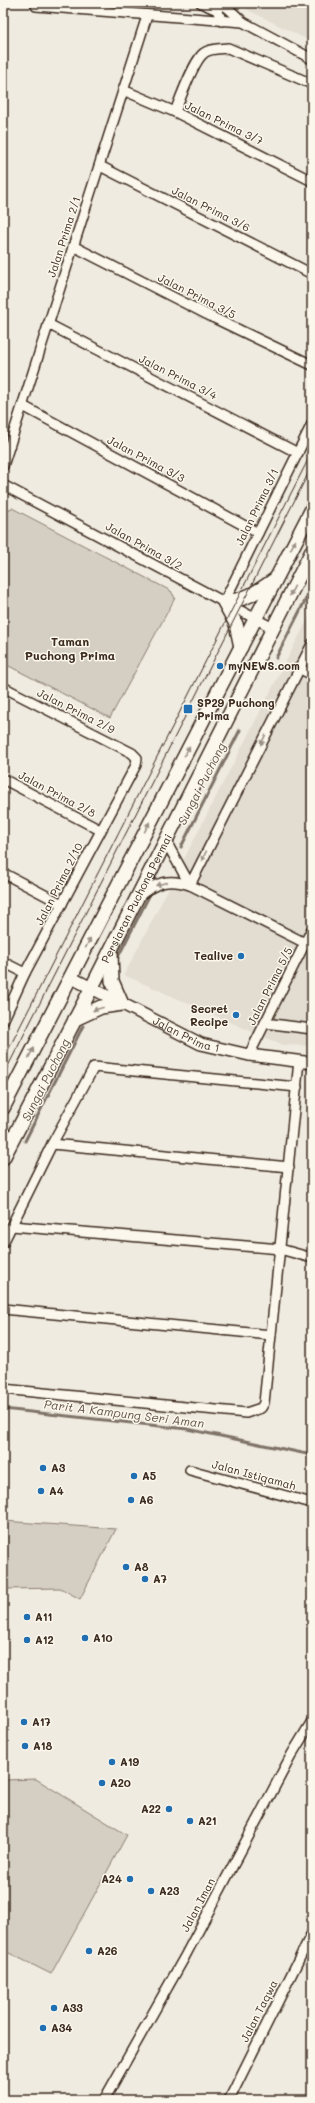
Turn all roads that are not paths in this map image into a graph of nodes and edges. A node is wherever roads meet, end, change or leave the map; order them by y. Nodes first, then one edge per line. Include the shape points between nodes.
1 (201, 3) edge
2 (218, 3) edge
3 (36, 6) dead end
4 (146, 16) junction
5 (222, 21) junction
6 (243, 22) junction
7 (312, 59) edge
8 (312, 84) edge
9 (123, 90) junction
10 (174, 112) junction
11 (100, 166) junction
12 (312, 181) edge
13 (73, 246) junction
14 (312, 274) edge
15 (48, 324) junction
16 (312, 365) edge
17 (23, 406) junction
18 (312, 424) edge
19 (298, 452) junction
20 (3, 466) edge
21 (3, 485) edge
22 (312, 508) edge
23 (258, 533) junction
24 (311, 554) edge
25 (275, 579) junction
26 (224, 602) junction
27 (255, 619) junction
28 (273, 628) junction
29 (312, 644) edge
30 (241, 647) junction
31 (300, 668) junction
32 (312, 675) edge
33 (3, 687) edge
34 (137, 758) joint
35 (3, 779) edge
36 (100, 830) junction
37 (168, 836) junction
38 (3, 873) edge
39 (190, 885) junction
40 (136, 899) junction
41 (62, 904) junction
42 (312, 929) edge
43 (305, 942) junction
44 (111, 949) junction
45 (3, 962) edge
46 (26, 973) junction
47 (70, 977) junction
48 (91, 989) junction
49 (122, 1004) junction
50 (75, 1019) junction
51 (3, 1021) edge
52 (265, 1022) junction
53 (312, 1030) edge
54 (248, 1055) junction
55 (300, 1061) junction
56 (312, 1063) edge
57 (297, 1088) junction
58 (3, 1108) edge
59 (52, 1144) junction
60 (3, 1158) edge
61 (289, 1167) junction
62 (12, 1226) junction
63 (3, 1243) edge
64 (280, 1249) junction
65 (312, 1258) edge
66 (3, 1309) edge
67 (271, 1335) junction
68 (3, 1389) edge
69 (190, 1470) dead end
70 (312, 1503) edge
71 (312, 1721) edge
72 (312, 1932) edge
73 (104, 2100) edge
74 (229, 2100) edge

1 - 5 street via 217,10
2 - 6 street via 228,8
3 - 4 street
4 - 5 street
4 - 9 street, Jalan Prima 2/1
5 - 6 street
6 - 7 street
8 - 10 street via 228,48 214,49 203,53 192,70
9 - 10 street, Jalan Prima 3/7
9 - 11 street, Jalan Prima 2/1
10 - 12 street, Jalan Prima 3/7
11 - 13 street, Jalan Prima 2/1
11 - 14 street, Jalan Prima 3/6
13 - 15 street, Jalan Prima 2/1
13 - 16 street, Jalan Prima 3/5
15 - 17 street, Jalan Prima 2/1
15 - 19 street, Jalan Prima 3/4
17 - 20 street, Jalan Prima 2/1
17 - 23 street, Jalan Prima 3/3
18 - 19 street, Jalan Prima 3/1
19 - 23 street, Jalan Prima 3/1
21 - 26 street, Jalan Prima 3/2
25 -> 22 main road
23 - 26 street, Jalan Prima 3/1
24 -> 28 main road, Persiaran Puchong Permai
25 - 26 main road via 251,596 238,601
25 - 27 main road
26 - 27 street, Jalan Prima 3/2
26 - 30 main road via 236,624
27 - 28 street, Jalan Prima 3/2
27 - 30 main road
28 - 37 main road, Persiaran Puchong Permai
29 - 31 street
47 -> 30 main road
31 - 32 street
31 -> 39 street
33 - 34 street, Jalan Prima 2/9 via 132,753
34 - 36 street, Jalan Prima 2/10 via 136,765
35 - 36 street, Jalan Prima 2/8
36 - 41 street, Jalan Prima 2/10
37 - 39 street via 169,847
37 - 40 main road, Persiaran Puchong Permai
38 - 41 street
39 -> 40 street via 176,880 160,883
39 - 43 street
40 - 44 main road, Persiaran Puchong Permai
41 - 46 street, Jalan Prima 2/10
42 - 43 street, Jalan Prima 5/5
43 - 52 street, Jalan Prima 5/5
44 - 48 main road, Persiaran Puchong Permai
44 - 49 main road via 112,981
45 - 46 street
46 - 51 street, Jalan Prima 2/10
47 - 48 street, Jalan Prima 1
58 -> 47 main road
48 - 49 street, Jalan Prima 1
48 - 50 main road, Persiaran Puchong Permai
49 -> 50 main road via 101,1008
49 - 54 street, Jalan Prima 1 via 201,1044
50 - 60 main road, Persiaran Puchong Permai
52 - 53 street
52 - 54 street, Jalan Prima 5/5
54 - 55 street, Jalan Prima 1
55 - 56 street, Jalan Prima 1
55 - 57 street
57 - 59 street via 94,1066
57 - 61 street
59 - 61 street
59 - 62 street
61 - 64 street
62 - 63 street
62 - 64 street
64 - 65 street
64 - 67 street
66 - 67 street
67 - 68 street via 264,1403 261,1408 252,1412
69 - 70 street, Jalan Istiqamah
71 - 73 street, Jalan Iman
72 - 74 street, Jalan Taqwa

